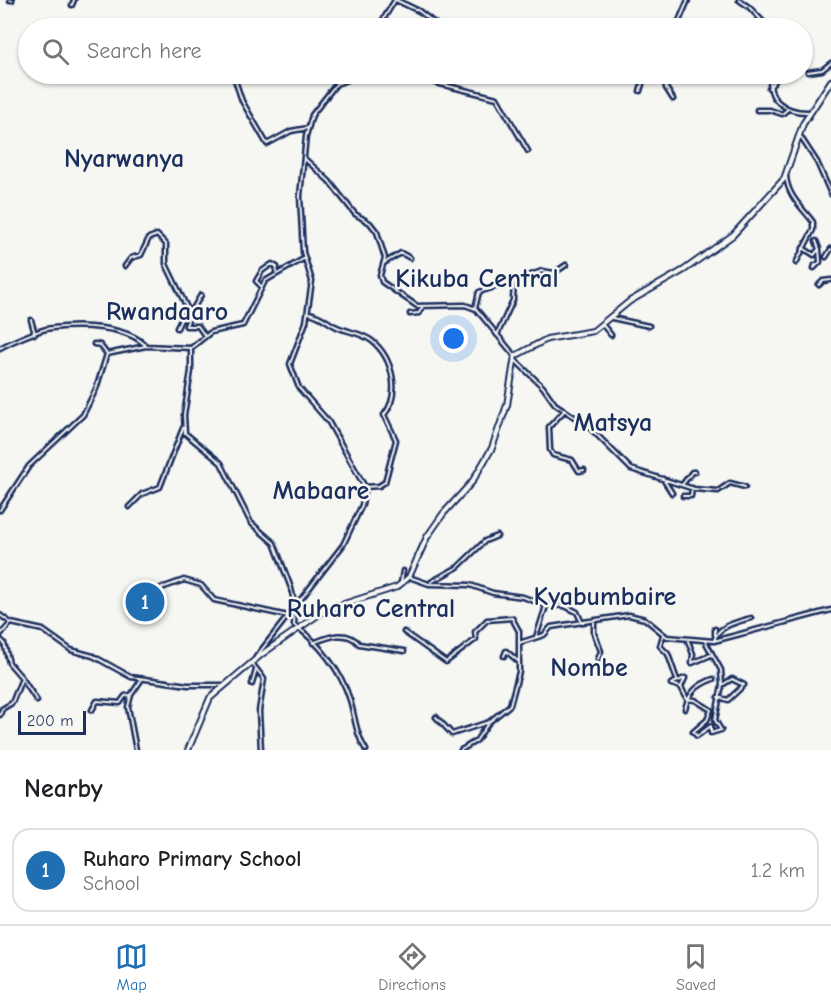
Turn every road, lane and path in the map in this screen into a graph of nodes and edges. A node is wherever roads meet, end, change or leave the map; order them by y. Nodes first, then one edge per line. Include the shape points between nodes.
1 (74, 0) edge
2 (396, 0) edge
3 (688, 0) edge
4 (739, 0) edge
5 (72, 5) dead end
6 (384, 18) edge
7 (428, 18) edge
8 (680, 18) edge
9 (759, 18) edge
10 (831, 63) edge
11 (813, 71) edge
12 (831, 81) edge
13 (236, 84) edge
14 (336, 84) edge
15 (444, 84) edge
16 (642, 84) edge
17 (665, 84) edge
18 (770, 84) edge
19 (772, 84) edge
20 (769, 88) junction
21 (640, 92) dead end
22 (673, 99) dead end
23 (501, 102) junction
24 (498, 109) dead end
25 (788, 109) junction
26 (757, 110) dead end
27 (810, 112) junction
28 (308, 128) junction
29 (799, 134) junction
30 (528, 151) dead end
31 (305, 159) junction
32 (786, 176) junction
33 (831, 194) edge
34 (816, 241) dead end
35 (803, 248) junction
36 (819, 249) junction
37 (831, 249) edge
38 (826, 257) dead end
39 (305, 258) junction
40 (410, 258) dead end
41 (384, 263) junction
42 (796, 263) dead end
43 (566, 265) dead end
44 (815, 265) dead end
45 (125, 266) dead end
46 (276, 273) junction
47 (831, 280) edge
48 (514, 281) junction
49 (819, 285) dead end
50 (261, 286) junction
51 (201, 295) dead end
52 (423, 306) junction
53 (187, 308) junction
54 (475, 308) junction
55 (309, 312) junction
56 (190, 314) junction
57 (410, 314) dead end
58 (609, 317) junction
59 (31, 320) dead end
60 (602, 324) junction
61 (648, 326) dead end
62 (177, 328) dead end
63 (35, 334) junction
64 (497, 335) junction
65 (611, 335) dead end
66 (205, 336) junction
67 (94, 344) dead end
68 (146, 346) junction
69 (0, 348) edge
70 (191, 348) junction
71 (106, 354) junction
72 (514, 357) junction
73 (564, 411) junction
74 (183, 427) junction
75 (584, 470) dead end
76 (695, 472) dead end
77 (663, 479) junction
78 (682, 485) junction
79 (365, 487) junction
80 (746, 487) dead end
81 (692, 488) junction
82 (672, 493) dead end
83 (683, 496) dead end
84 (129, 507) dead end
85 (0, 510) edge
86 (497, 536) dead end
87 (403, 571) dead end
88 (409, 577) junction
89 (422, 581) junction
90 (400, 586) junction
91 (141, 601) dead end
92 (295, 606) junction
93 (546, 606) junction
94 (831, 610) edge
95 (0, 615) edge
96 (288, 616) junction
97 (4, 618) junction
98 (751, 618) dead end
99 (594, 620) junction
100 (11, 623) junction
101 (582, 623) junction
102 (8, 627) junction
103 (298, 628) junction
104 (715, 628) dead end
105 (519, 631) junction
106 (404, 632) dead end
107 (0, 634) edge
108 (663, 635) junction
109 (715, 635) junction
110 (536, 637) junction
111 (528, 638) junction
112 (0, 639) edge
113 (688, 641) junction
114 (705, 641) junction
115 (714, 641) junction
116 (313, 643) junction
117 (519, 643) junction
118 (404, 651) dead end
119 (711, 655) junction
120 (504, 656) dead end
121 (598, 659) dead end
122 (253, 661) junction
123 (518, 661) junction
124 (256, 670) junction
125 (22, 678) junction
126 (142, 679) junction
127 (713, 679) dead end
128 (677, 681) junction
129 (252, 684) dead end
130 (222, 685) junction
131 (722, 686) junction
132 (681, 687) junction
133 (131, 695) junction
134 (718, 697) junction
135 (687, 699) junction
136 (37, 701) dead end
137 (686, 709) dead end
138 (92, 710) dead end
139 (0, 715) edge
140 (436, 717) dead end
141 (489, 722) junction
142 (136, 750) edge
143 (188, 750) edge
144 (261, 750) edge
145 (366, 750) edge
146 (461, 750) edge

1 - 5 street
2 - 6 street
2 - 7 street
3 - 8 street
4 - 9 street
10 - 11 street
12 - 27 street
13 - 28 street via 267,144 291,130
14 - 28 street via 316,108
15 - 23 street
16 - 21 street
17 - 22 street
18 - 20 street
19 - 20 street
20 - 25 street
23 - 24 street
23 - 30 street
25 - 26 street via 782,114
25 - 27 street
27 - 29 street
28 - 31 street
29 - 32 street
29 - 33 street
31 - 39 street via 300,196
31 - 41 street via 355,214 377,232
32 - 35 street via 786,185 798,207 813,222
32 - 58 street via 721,246
34 - 36 street
35 - 36 street via 814,255
35 - 42 street
36 - 44 street via 820,262 814,268
37 - 38 street
39 - 46 street
39 - 55 street via 312,281
40 - 41 street via 401,253
41 - 52 street via 382,282 412,304
43 - 48 street via 554,273 542,271
45 - 53 street via 131,258 141,255 149,238 157,235 166,244 166,262
46 - 50 street
46 - 50 street via 277,267 272,264 262,271 256,281
47 - 49 street
48 - 54 street via 479,292
48 - 64 street via 513,300
50 - 66 street via 243,325
51 - 56 street
52 - 54 street
52 - 57 street via 419,313
53 - 56 street
53 - 62 street
54 - 64 street
55 - 79 street via 290,359 292,375 306,399 333,427
55 - 79 street via 370,339 381,351 392,376 390,409 384,415 393,431 395,446 385,483
56 - 66 street via 186,326 198,326
58 - 60 street
58 - 61 street
59 - 63 street
60 - 65 street
60 - 72 street via 584,334 542,341
63 - 68 street via 50,328 93,326
63 - 69 street
64 - 72 street
66 - 70 street
67 - 71 street via 100,345
68 - 70 street
68 - 71 street
70 - 74 street
71 - 85 street via 83,415 28,466
72 - 73 street
72 - 88 street via 507,405 492,448 472,482 427,537
73 - 75 street via 549,427 550,450 553,455 572,460 579,471
73 - 77 street via 632,469
74 - 84 street via 160,487 142,494
74 - 92 street via 188,437 221,462 251,523 274,543
76 - 78 street
77 - 78 street
77 - 82 street
78 - 81 street
79 - 92 street via 362,505 343,544
80 - 81 street via 730,483 718,491
81 - 83 street via 691,496
86 - 89 street via 485,541 465,562 446,574 430,582
87 - 90 street
88 - 89 street
88 - 90 street
89 - 93 street via 470,585
90 - 103 street via 331,607
91 - 96 street via 153,591 189,580 206,588 214,600
92 - 96 street
92 - 103 street via 294,623
93 - 101 street via 565,606 576,611
93 - 110 street
94 - 115 street
95 - 97 street
96 - 122 street
97 - 100 street
97 - 102 street
98 - 109 street via 727,625
99 - 101 street
99 - 108 street via 638,617
99 - 121 street via 594,633 602,651
100 - 102 street
100 - 126 street via 37,627 71,650
101 - 110 street via 551,627
102 - 107 street
103 - 116 street
103 - 122 street
104 - 109 street
105 - 106 street via 512,618 487,620 475,632 476,639 447,662
105 - 111 street
105 - 117 street
108 - 113 street
108 - 128 street via 660,646 668,654
109 - 115 street
110 - 111 street
111 - 117 street
112 - 125 street via 9,663
113 - 114 street
113 - 119 street via 692,663
114 - 115 street
114 - 119 street
116 - 118 street via 343,635 359,644
116 - 145 street via 329,659 343,684
117 - 123 street
119 - 131 street via 721,670
120 - 123 street via 506,651
122 - 124 street
122 - 130 street
123 - 141 street via 510,705
124 - 129 street
124 - 144 street via 264,679 259,711
125 - 136 street
125 - 139 street via 12,703
126 - 130 street
126 - 133 street
127 - 135 street via 698,685
128 - 132 street via 671,684
128 - 132 street via 685,678
130 - 143 street via 207,703
131 - 134 street
131 - 134 street via 732,679 744,685 728,700
132 - 135 street
133 - 138 street via 120,703 97,701
133 - 142 street via 128,709
134 - 135 street via 715,720 721,730 711,733 708,726 697,736 693,732 707,720 711,710
135 - 137 street
140 - 141 street via 452,734
141 - 146 street via 476,741

